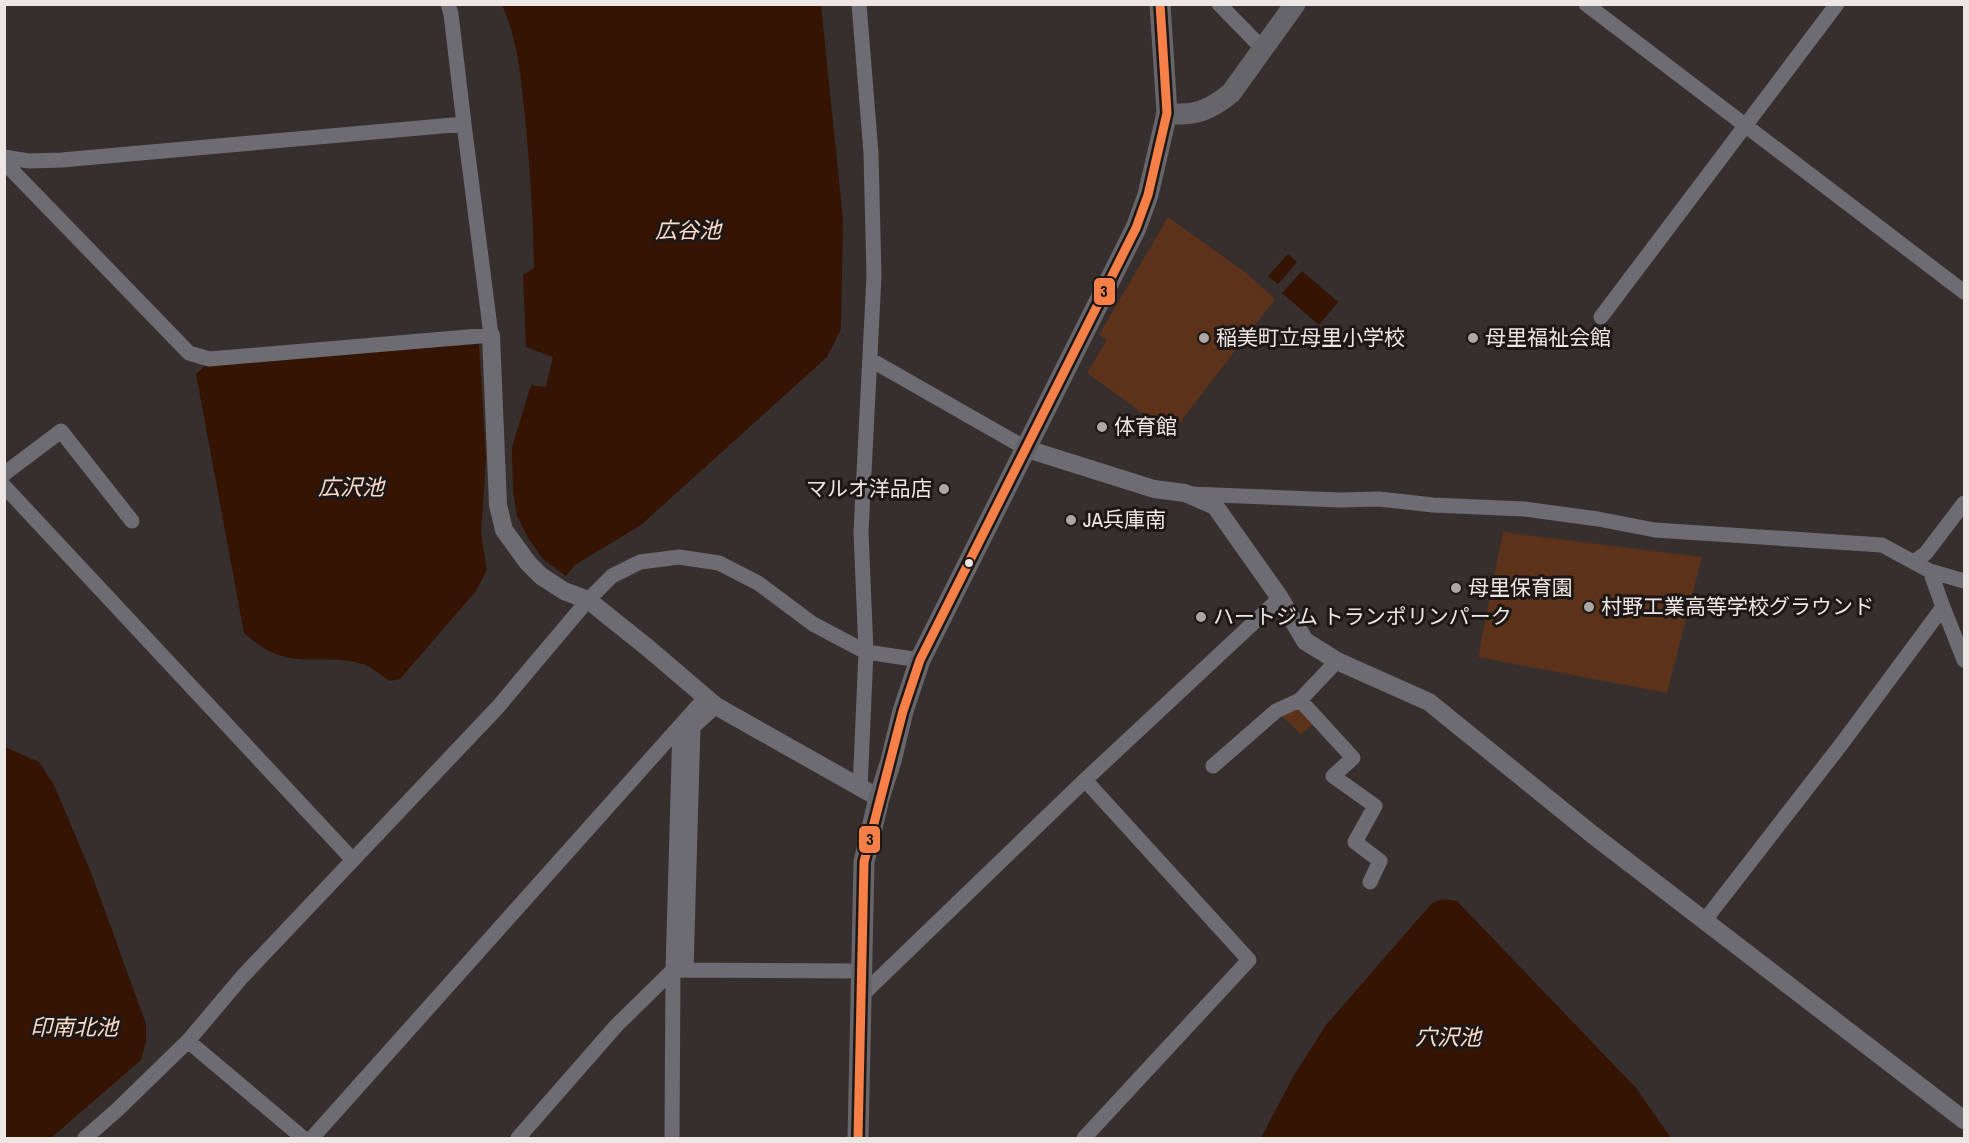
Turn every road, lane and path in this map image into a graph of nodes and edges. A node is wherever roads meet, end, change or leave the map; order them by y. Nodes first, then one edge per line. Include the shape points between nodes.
1 (448, 4) edge
2 (859, 4) edge
3 (1160, 4) edge
4 (1219, 4) edge
5 (1295, 4) edge
6 (1586, 4) edge
7 (1837, 4) edge
8 (1263, 49) junction
9 (1167, 113) junction
10 (464, 124) junction
11 (1746, 125) junction
12 (4, 157) edge
13 (4, 162) edge
14 (1965, 292) edge
15 (1601, 317) dead end
16 (491, 335) junction
17 (871, 360) junction
18 (1027, 449) junction
19 (4, 474) edge
20 (4, 486) edge
21 (1185, 493) junction
22 (1965, 503) edge
23 (132, 521) dead end
24 (1914, 562) junction
25 (1930, 571) junction
26 (1965, 581) edge
27 (1280, 598) junction
28 (588, 600) junction
29 (1943, 607) junction
30 (866, 652) junction
31 (920, 660) junction
32 (1965, 660) edge
33 (1337, 661) junction
34 (1300, 700) junction
35 (710, 702) junction
36 (680, 726) junction
37 (1213, 766) dead end
38 (1085, 780) junction
39 (869, 794) junction
40 (353, 860) junction
41 (1370, 882) dead end
42 (1705, 920) junction
43 (679, 970) junction
44 (861, 971) junction
45 (862, 995) junction
46 (188, 1041) junction
47 (1965, 1119) edge
48 (85, 1138) edge
49 (303, 1138) edge
50 (312, 1138) edge
51 (518, 1138) edge
52 (672, 1138) edge
53 (858, 1138) edge
54 (1084, 1138) edge

1 - 10 street
2 - 17 street via 871,153
3 - 9 main road
4 - 8 street
5 - 8 main road
6 - 11 street
7 - 11 street
8 - 9 main road via 1232,93 1218,104 1201,112
9 - 18 main road via 1136,228
10 - 12 street via 62,160
10 - 16 street
11 - 14 street
11 - 15 street
13 - 16 street via 189,353 209,359
16 - 28 street via 498,505 504,530 541,576
17 - 18 street
17 - 30 street via 861,532
18 - 21 street via 1154,489
18 - 31 main road
19 - 23 street via 61,431
20 - 40 street
21 - 24 street via 1379,499 1433,506 1524,509 1665,531 1882,545
21 - 27 street via 1215,506
22 - 24 street via 1926,553
24 - 25 street
25 - 26 street
25 - 29 street
27 - 33 street via 1305,641
27 - 38 street
28 - 30 street via 612,576 640,562 679,557 719,563 758,583 813,624
28 - 35 street
28 - 40 street via 497,708
29 - 32 street
29 - 42 street
30 - 31 street
30 - 39 street
31 - 39 main road
33 - 34 street
33 - 42 street via 1429,702
34 - 37 street via 1276,711
34 - 41 street via 1353,758 1333,776 1375,806 1355,842 1380,861
35 - 36 street
35 - 39 street
35 - 43 street via 693,727
36 - 43 street
36 - 50 street
38 - 45 street
38 - 54 street via 1249,960
39 - 44 main road
40 - 46 street via 242,977
42 - 47 street
43 - 44 street
43 - 51 street via 616,1026
43 - 52 street
44 - 45 main road
45 - 53 main road
46 - 48 street
46 - 49 street

